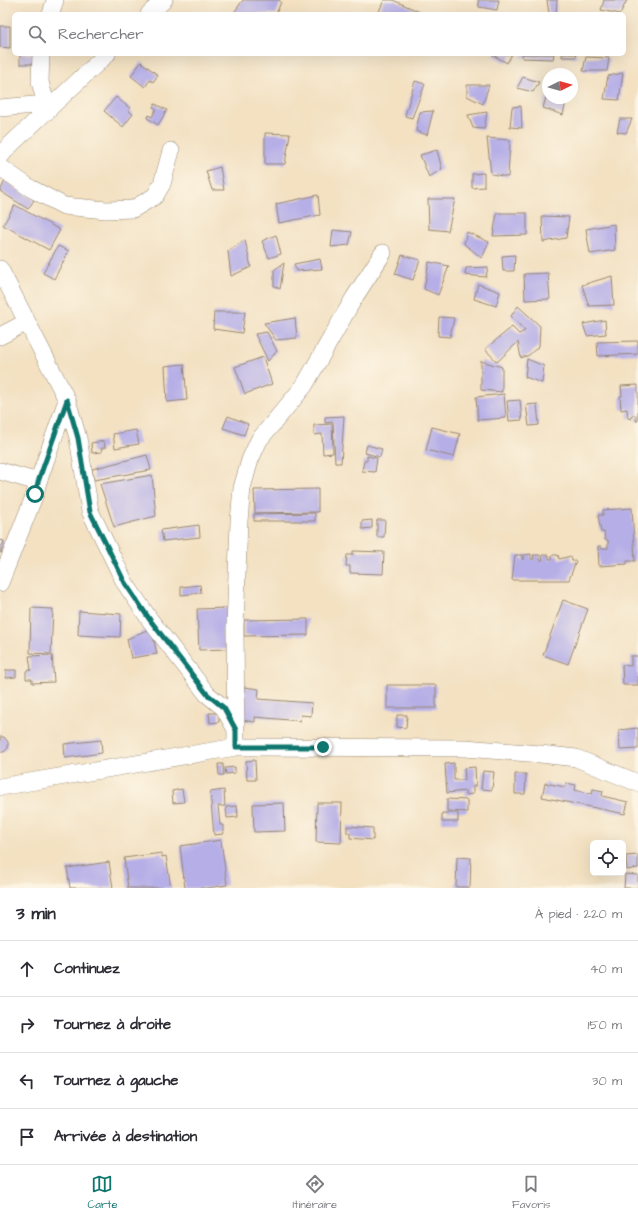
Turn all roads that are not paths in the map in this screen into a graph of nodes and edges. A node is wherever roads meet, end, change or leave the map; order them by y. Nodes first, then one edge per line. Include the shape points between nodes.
1 (55, 0) edge
2 (164, 0) edge
3 (52, 12) edge
4 (151, 12) edge
5 (41, 56) edge
6 (105, 56) edge
7 (47, 107) junction
8 (0, 108) edge
9 (2, 149) edge
10 (171, 151) dead end
11 (0, 167) edge
12 (384, 254) dead end
13 (0, 269) edge
14 (27, 322) junction
15 (0, 336) edge
16 (67, 400) junction
17 (0, 471) edge
18 (38, 482) junction
19 (0, 583) edge
20 (236, 738) junction
21 (638, 783) edge
22 (0, 787) edge

1 - 3 street
2 - 4 street
5 - 7 street via 40,82
6 - 7 street
7 - 8 street
7 - 9 street
10 - 11 street via 162,184 155,196 133,209 106,210 64,206 30,188
12 - 20 street via 354,298 304,386 259,440 250,460 242,488 239,521 235,627
13 - 14 street
14 - 15 street
14 - 16 street
16 - 18 street
16 - 20 street via 78,438 90,512 125,583 207,694 224,708
17 - 18 street
18 - 19 street
20 - 21 street via 465,748 576,758
20 - 22 street

